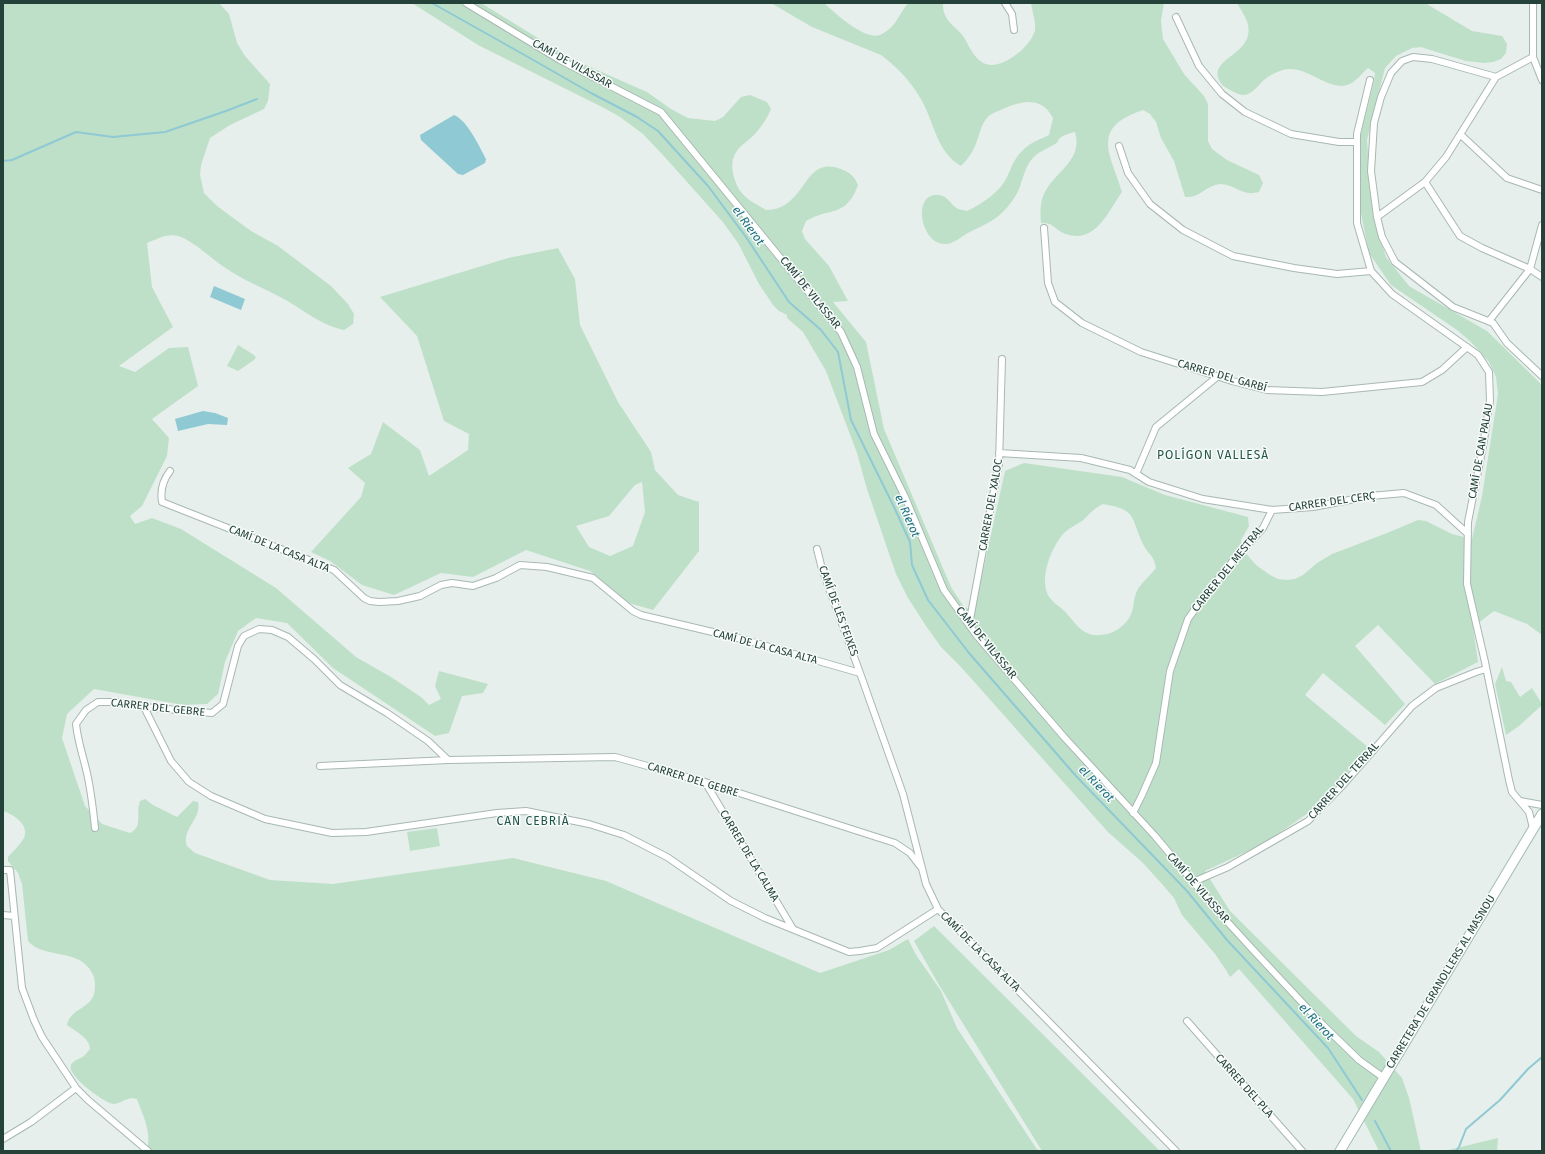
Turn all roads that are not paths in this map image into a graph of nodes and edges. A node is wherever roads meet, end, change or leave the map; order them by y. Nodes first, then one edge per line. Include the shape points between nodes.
1 (466, 3) edge
2 (1005, 3) edge
3 (1533, 3) edge
4 (1176, 17) dead end
5 (1014, 30) dead end
6 (1533, 57) junction
7 (1496, 77) junction
8 (1370, 80) dead end
9 (1542, 80) edge
10 (1461, 135) junction
11 (1357, 142) junction
12 (1119, 146) dead end
13 (1425, 182) junction
14 (1542, 190) edge
15 (1377, 217) junction
16 (1542, 225) edge
17 (1044, 228) dead end
18 (1530, 269) junction
19 (1371, 271) junction
20 (1542, 277) edge
21 (1489, 321) junction
22 (1467, 347) junction
23 (1002, 359) dead end
24 (1217, 376) junction
25 (1542, 376) edge
26 (999, 453) junction
27 (170, 471) dead end
28 (1136, 474) junction
29 (1272, 510) junction
30 (1468, 534) junction
31 (817, 549) dead end
32 (969, 625) junction
33 (1486, 669) junction
34 (860, 673) junction
35 (144, 707) junction
36 (448, 760) junction
37 (320, 766) dead end
38 (705, 782) junction
39 (1520, 801) junction
40 (1542, 805) edge
41 (1133, 813) junction
42 (1542, 814) edge
43 (95, 828) dead end
44 (1534, 828) junction
45 (922, 868) junction
46 (3, 870) edge
47 (1193, 882) junction
48 (938, 910) junction
49 (3, 915) edge
50 (14, 916) junction
51 (793, 929) junction
52 (1187, 1021) dead end
53 (1384, 1078) junction
54 (76, 1088) junction
55 (3, 1139) edge
56 (148, 1151) edge
57 (1176, 1151) edge
58 (1302, 1151) edge
59 (1340, 1151) edge

1 - 32 street, CAMÍ DE VILASSAR via 560,60 661,112 727,190 841,332 857,367 874,434 905,497 944,590
2 - 5 street via 1012,14
3 - 6 street
4 - 11 street via 1199,66 1222,94 1245,112 1291,134 1339,142
6 - 7 street
6 - 9 street
7 - 10 street
7 - 15 street via 1432,59 1413,57 1402,61 1390,73 1374,123 1371,171
8 - 11 street, CAMÍ DE CAN PALAU
10 - 13 street
10 - 14 street via 1507,178
11 - 19 street, CAMÍ DE CAN PALAU via 1357,223
12 - 19 street via 1128,173 1150,204 1183,230 1233,256 1337,274
13 - 15 street
13 - 18 street via 1460,236
15 - 21 street via 1382,237 1395,262 1453,307
16 - 18 street
17 - 24 street, CARRER DEL GARBÍ via 1048,283 1056,302 1082,323 1141,352
18 - 20 street
18 - 21 street
19 - 22 street, CAMÍ DE CAN PALAU via 1392,294
21 - 25 street via 1494,323 1508,344
22 - 24 street, CARRER DEL GARBÍ via 1442,370 1422,382 1322,392 1267,390
22 - 30 street, CAMÍ DE CAN PALAU via 1478,355 1489,372 1490,400
23 - 26 street, CARRER DEL XALOC
24 - 28 street via 1156,427
26 - 28 street, CARRER DEL CERÇ via 1081,458 1130,470
26 - 32 street, CARRER DEL XALOC
27 - 34 street, CAMÍ DE LA CASA ALTA via 161,490 162,502 334,570 370,601 398,601 420,596 441,585 452,583 473,586 496,578 520,565 547,567 593,578 633,611 642,615 742,639
28 - 29 street, CARRER DEL CERÇ via 1149,482 1203,499
29 - 30 street, CARRER DEL CERÇ via 1404,493 1436,505
29 - 41 street, CARRER DEL MESTRAL via 1263,528 1233,561 1188,619 1170,670 1156,763
30 - 33 street, CAMÍ DE CAN PALAU via 1467,584
31 - 34 street, CAMÍ DE LES FEIXES
32 - 41 street, CAMÍ DE VILASSAR via 1064,737
33 - 39 street, CAMÍ DE CAN PALAU via 1512,792
33 - 47 street, CARRER DEL TERRAL via 1436,688 1412,706 1308,821 1228,867
34 - 45 street, CAMÍ DE LA CASA ALTA via 903,794
35 - 36 street, CARRER DEL GEBRE via 212,713 223,704 238,646 244,636 259,629 272,630 288,637 340,685 428,741
35 - 43 street, CARRER DEL GEBRE via 98,702 86,710 76,724
35 - 51 street via 171,761 189,782 211,796 265,819 332,833 366,832 526,811 574,821 624,835 667,857 731,901
36 - 37 street, CARRER DEL GEBRE
36 - 38 street, CARRER DEL GEBRE via 615,757
38 - 45 street, CARRER DEL GEBRE via 895,843 910,853
38 - 51 street, CARRER DE LA CALMA
39 - 40 street
39 - 44 street, CAMÍ DE CAN PALAU via 1529,812
41 - 47 street, CAMÍ DE VILASSAR
42 - 44 main road, CARRETERA DE GRANOLLERS AL MASNOU
44 - 53 main road, CARRETERA DE GRANOLLERS AL MASNOU
45 - 48 street, CAMÍ DE LA CASA ALTA
46 - 50 street via 10,870
47 - 53 street, CAMÍ DE VILASSAR via 1323,1025 1359,1060
48 - 51 street via 877,948 860,951 849,952
48 - 57 street, CAMÍ DE LA CASA ALTA
49 - 50 street
50 - 54 street via 22,988 42,1037
52 - 58 street, CARRER DEL PLA
53 - 59 main road, CARRETERA DE GRANOLLERS AL MASNOU
54 - 55 street
54 - 56 street

